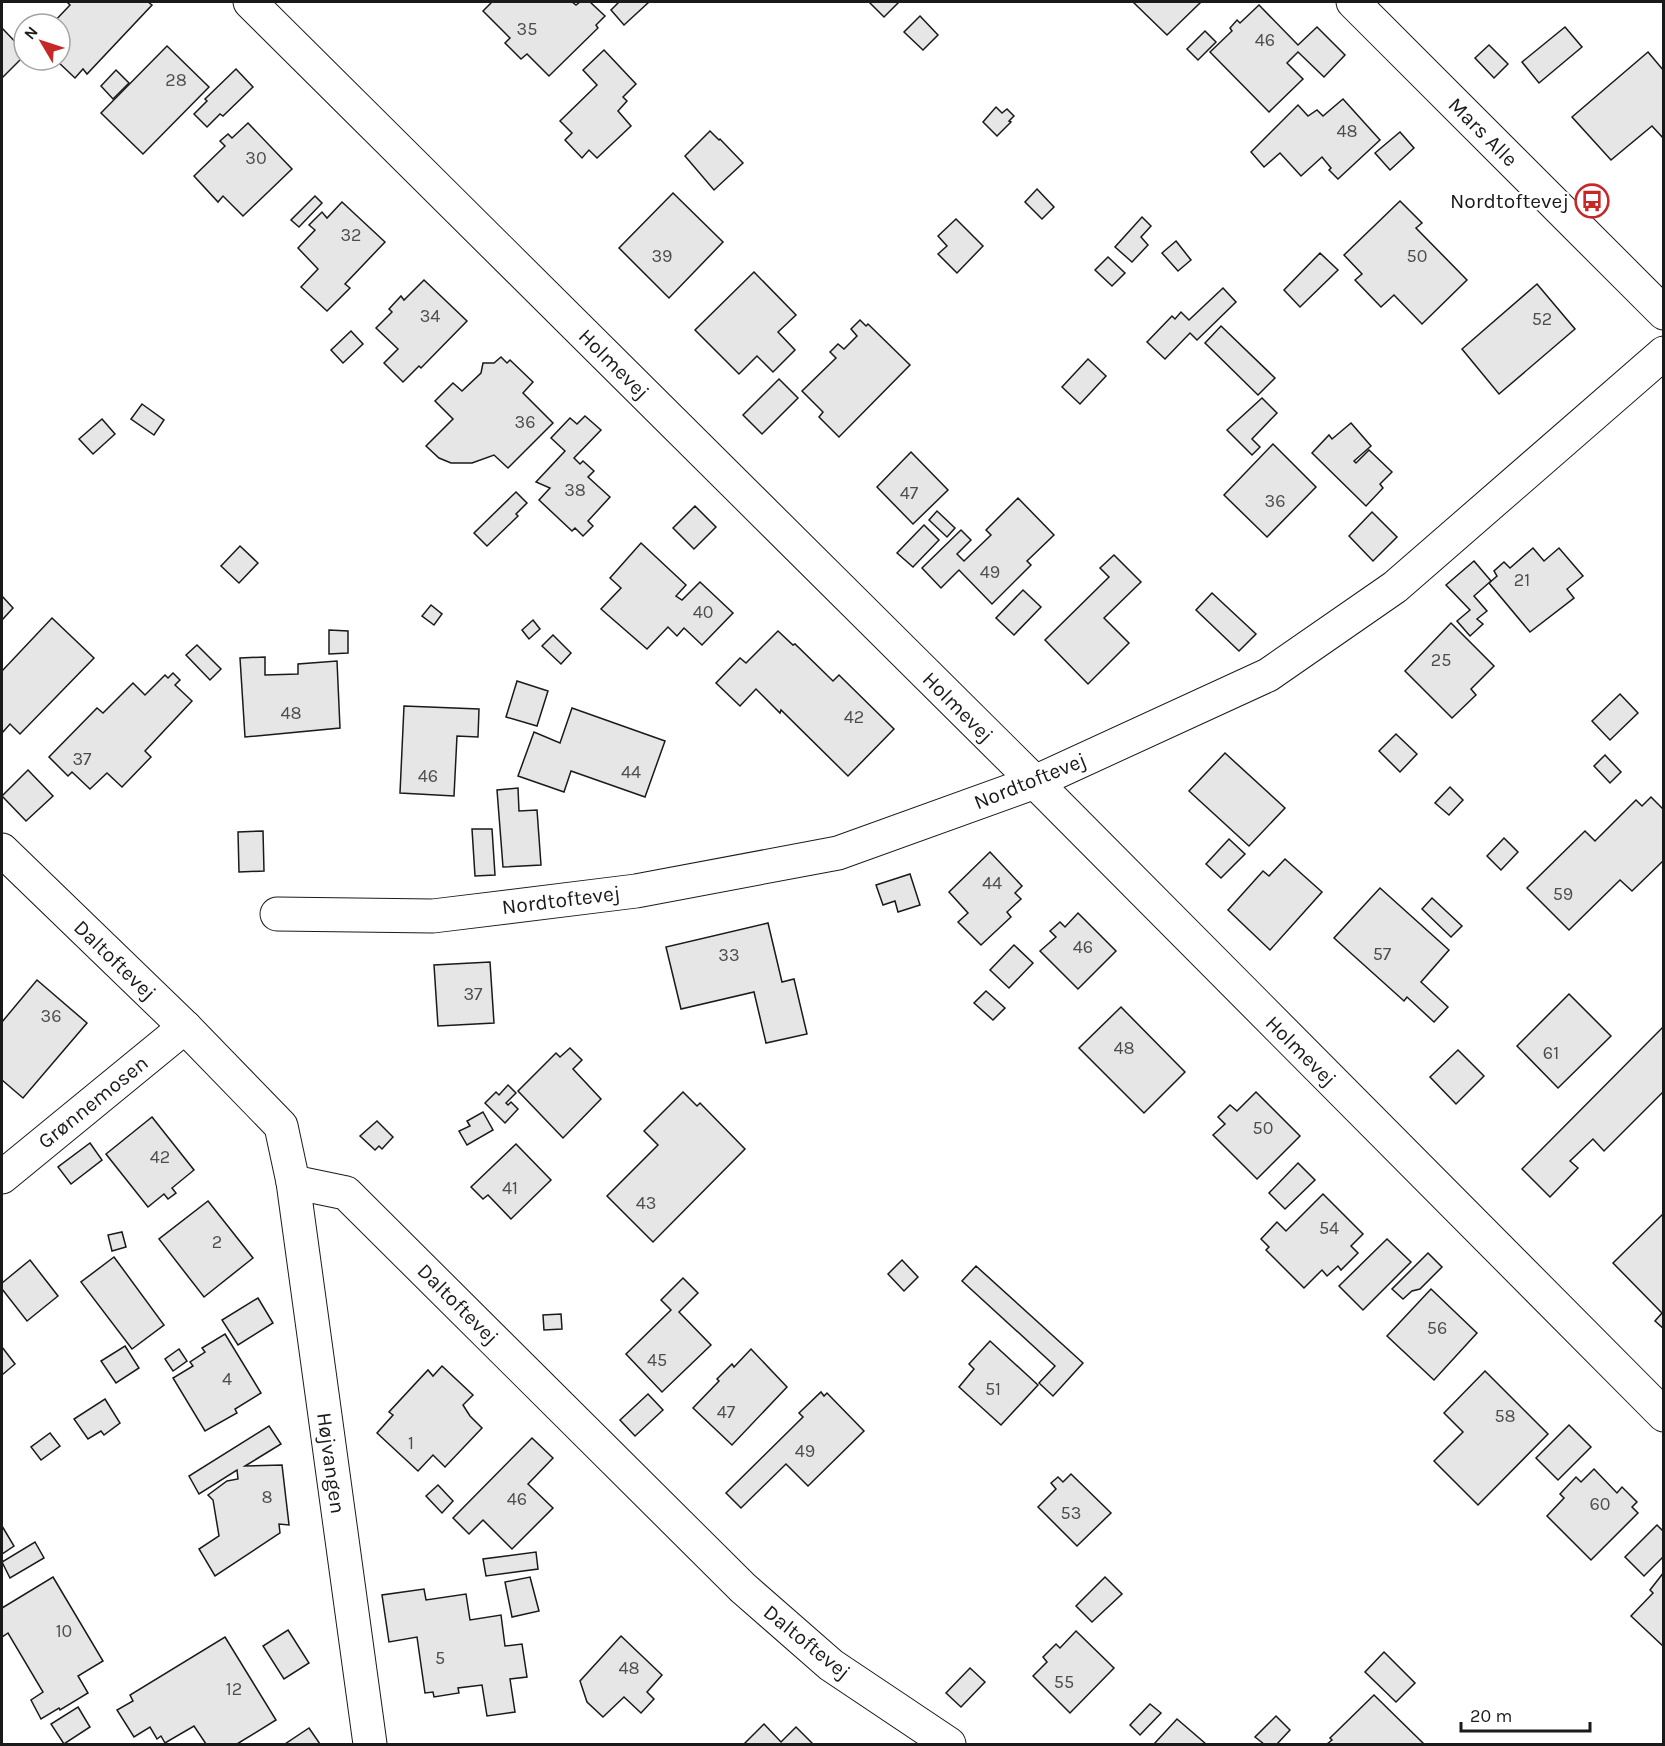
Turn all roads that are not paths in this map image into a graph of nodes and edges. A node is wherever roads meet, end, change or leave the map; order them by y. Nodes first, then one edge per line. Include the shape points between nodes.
1 (250, 2) edge
2 (1353, 2) edge
3 (1664, 314) edge
4 (1664, 353) edge
5 (1035, 782) junction
6 (6, 861) edge
7 (277, 914) dead end
8 (185, 1027) junction
9 (2, 1177) edge
10 (293, 1182) junction
11 (1664, 1415) edge
12 (370, 1744) edge
13 (949, 1744) edge

1 - 5 street, Holmevej
2 - 3 street, Mars Alle
4 - 5 street, Nordtoftevej via 1395,587 1268,675
5 - 7 street, Nordtoftevej via 838,852 636,891 433,916
5 - 11 street, Holmevej
6 - 8 street, Daltoftevej
8 - 9 street, Grønnemosen
8 - 10 street, Daltoftevej via 281,1126
10 - 12 street, Højvangen
10 - 13 street, Daltoftevej via 346,1193 743,1588 831,1665

